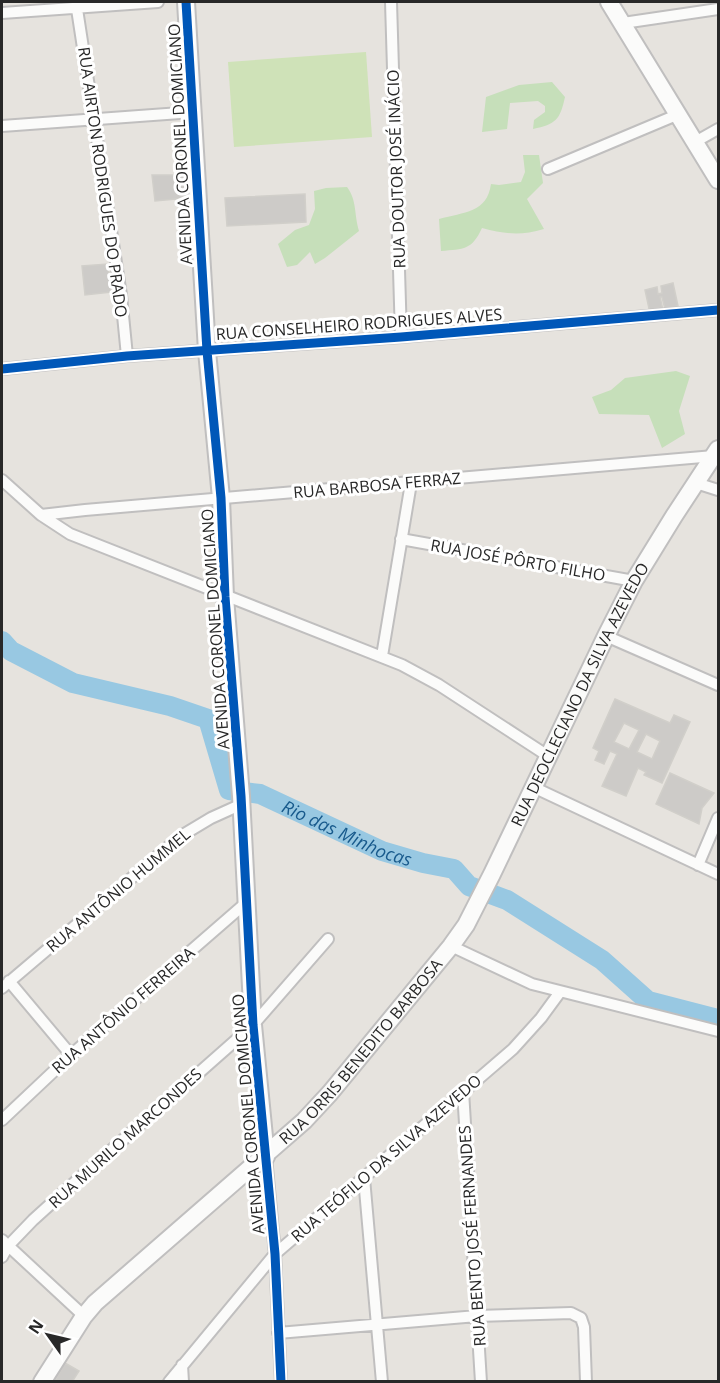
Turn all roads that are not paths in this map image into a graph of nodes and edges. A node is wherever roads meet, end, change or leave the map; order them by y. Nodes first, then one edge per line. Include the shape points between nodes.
1 (158, 2) edge
2 (186, 2) edge
3 (391, 2) edge
4 (609, 2) edge
5 (77, 9) junction
6 (718, 9) edge
7 (2, 12) edge
8 (623, 22) junction
9 (194, 112) junction
10 (678, 114) junction
11 (95, 119) junction
12 (2, 126) edge
13 (718, 129) edge
14 (695, 142) junction
15 (548, 169) dead end
16 (718, 180) edge
17 (718, 310) edge
18 (401, 337) junction
19 (207, 351) junction
20 (127, 356) junction
21 (2, 369) edge
22 (716, 453) edge
23 (2, 480) edge
24 (411, 483) junction
25 (696, 483) junction
26 (718, 490) edge
27 (221, 498) junction
28 (41, 515) junction
29 (401, 539) junction
30 (634, 581) junction
31 (225, 597) junction
32 (606, 636) junction
33 (382, 656) junction
34 (718, 685) edge
35 (548, 756) junction
36 (533, 787) junction
37 (242, 800) junction
38 (718, 818) edge
39 (698, 865) junction
40 (718, 874) edge
41 (247, 902) junction
42 (328, 939) dead end
43 (451, 946) junction
44 (5, 985) edge
45 (560, 992) junction
46 (254, 1025) junction
47 (718, 1031) edge
48 (71, 1055) junction
49 (463, 1091) junction
50 (2, 1120) edge
51 (266, 1156) junction
52 (364, 1178) junction
53 (5, 1243) edge
54 (275, 1254) junction
55 (2, 1257) edge
56 (84, 1316) junction
57 (477, 1316) junction
58 (378, 1324) junction
59 (278, 1333) junction
60 (182, 1365) junction
61 (42, 1382) edge
62 (169, 1382) edge
63 (183, 1382) edge
64 (281, 1382) edge
65 (382, 1382) edge
66 (481, 1382) edge
67 (586, 1382) edge

1 - 5 street
2 - 9 main road, AVENIDA CORONEL DOMICIANO
3 - 18 street, RUA DOUTOR JOSÉ INÁCIO
4 - 8 main road
5 - 7 street
5 - 11 street, RUA AIRTON RODRIGUES DO PRADO
6 - 8 street
8 - 10 main road
9 - 11 street
9 - 19 main road, AVENIDA CORONEL DOMICIANO
10 - 14 main road
10 - 15 street
11 - 12 street
11 - 20 street, RUA AIRTON RODRIGUES DO PRADO
13 - 14 street
14 - 16 main road
17 - 18 street, RUA CONSELHEIRO RODRIGUES ALVES
18 - 19 street, RUA CONSELHEIRO RODRIGUES ALVES
19 - 20 street, RUA CONSELHEIRO RODRIGUES ALVES
19 - 27 main road, AVENIDA CORONEL DOMICIANO
20 - 21 street, RUA CONSELHEIRO RODRIGUES ALVES
22 - 24 street, RUA BARBOSA FERRAZ
22 - 25 main road, RUA DEOCLECIANO DA SILVA AZEVEDO
23 - 28 street
24 - 27 street, RUA BARBOSA FERRAZ
24 - 29 street
25 - 26 street
25 - 30 main road, RUA DEOCLECIANO DA SILVA AZEVEDO
27 - 28 street, RUA BARBOSA FERRAZ
27 - 31 main road, AVENIDA CORONEL DOMICIANO
28 - 31 street via 70,534
29 - 30 street, RUA JOSÉ PÔRTO FILHO
29 - 33 street
30 - 32 main road, RUA DEOCLECIANO DA SILVA AZEVEDO
31 - 33 street
31 - 37 main road, AVENIDA CORONEL DOMICIANO
32 - 34 street
32 - 35 main road, RUA DEOCLECIANO DA SILVA AZEVEDO
33 - 35 street via 422,674
35 - 36 main road, RUA DEOCLECIANO DA SILVA AZEVEDO
36 - 39 street
36 - 43 main road, RUA DEOCLECIANO DA SILVA AZEVEDO via 466,925
37 - 41 main road, AVENIDA CORONEL DOMICIANO
37 - 44 street, RUA ANTÔNIO HUMMEL via 181,836
38 - 39 street
39 - 40 street
41 - 46 main road, AVENIDA CORONEL DOMICIANO
41 - 48 street, RUA ANTÔNIO FERREIRA
42 - 46 street, RUA MURILO MARCONDES
43 - 45 street via 508,974
43 - 51 main road, RUA ORRIS BENEDITO BARBOSA via 330,1093
44 - 48 street
45 - 47 street
45 - 49 street, RUA TEÓFILO DA SILVA AZEVEDO via 527,1035
46 - 51 main road, AVENIDA CORONEL DOMICIANO
46 - 53 street, RUA MURILO MARCONDES
48 - 50 street, RUA ANTÔNIO FERREIRA
49 - 52 street, RUA TEÓFILO DA SILVA AZEVEDO
49 - 57 street, RUA BENTO JOSÉ FERNANDES
51 - 54 street, AVENIDA CORONEL DOMICIANO
51 - 56 main road, RUA ORRIS BENEDITO BARBOSA via 110,1289
52 - 54 street, RUA TEÓFILO DA SILVA AZEVEDO
52 - 58 street
53 - 55 street, RUA MURILO MARCONDES
53 - 56 street
54 - 59 street, AVENIDA CORONEL DOMICIANO
54 - 60 street, RUA TEÓFILO DA SILVA AZEVEDO
56 - 61 main road, RUA ORRIS BENEDITO BARBOSA
57 - 58 street
57 - 66 street, RUA BENTO JOSÉ FERNANDES
57 - 67 street via 571,1313 581,1318
58 - 59 street
58 - 65 street
59 - 64 street, AVENIDA CORONEL DOMICIANO
60 - 62 street, RUA TEÓFILO DA SILVA AZEVEDO
60 - 63 street

